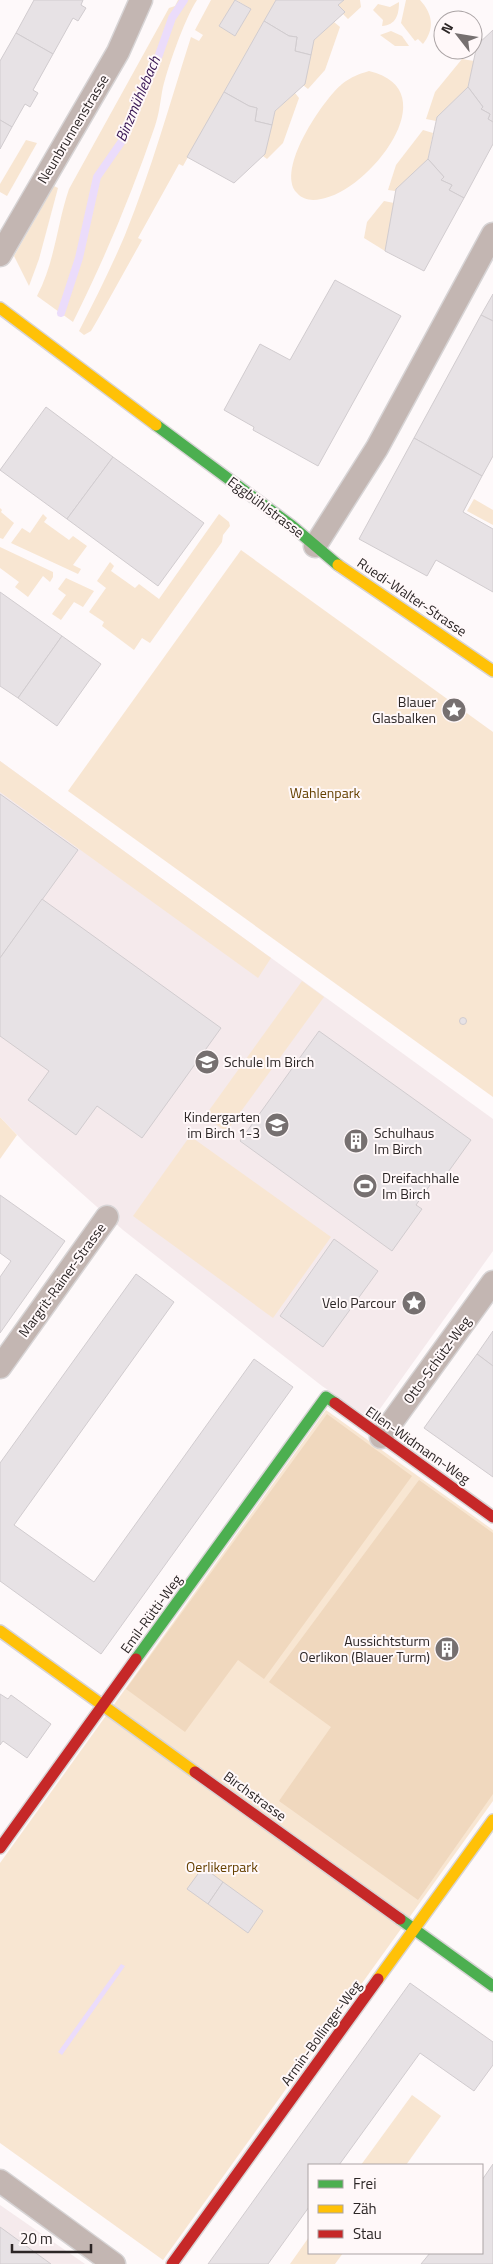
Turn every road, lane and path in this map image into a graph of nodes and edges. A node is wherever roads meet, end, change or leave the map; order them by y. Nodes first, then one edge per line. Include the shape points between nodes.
1 (141, 0) edge
2 (493, 234) edge
3 (0, 255) edge
4 (0, 308) edge
5 (315, 546) junction
6 (493, 671) edge
7 (107, 1217) dead end
8 (493, 1282) edge
9 (0, 1367) edge
10 (326, 1397) joint
11 (382, 1437) junction
12 (493, 1517) edge
13 (0, 1631) edge
14 (103, 1705) junction
15 (493, 1820) edge
16 (0, 1848) edge
17 (414, 1929) junction
18 (493, 1986) edge
19 (0, 2181) edge
20 (114, 2264) edge
21 (172, 2264) edge

1 - 3 street, Neunbrunnenstrasse via 114,60
2 - 5 street, Eggbühlstrasse via 377,448
4 - 5 street, Eggbühlstrasse
5 - 6 street, Ruedi-Walter-Strasse via 349,574
7 - 9 street, Margrit-Rainer-Strasse
8 - 11 street, Otto-Schütz-Weg
10 - 11 street, Ellen-Widmann-Weg
10 - 14 street, Emil-Rütti-Weg
11 - 12 street, Ellen-Widmann-Weg
13 - 14 street, Birchstrasse
14 - 16 street, Emil-Rütti-Weg
14 - 17 street, Birchstrasse
15 - 17 street, Armin-Bollinger-Weg
17 - 18 street, Birchstrasse
17 - 21 street, Armin-Bollinger-Weg
19 - 20 street

